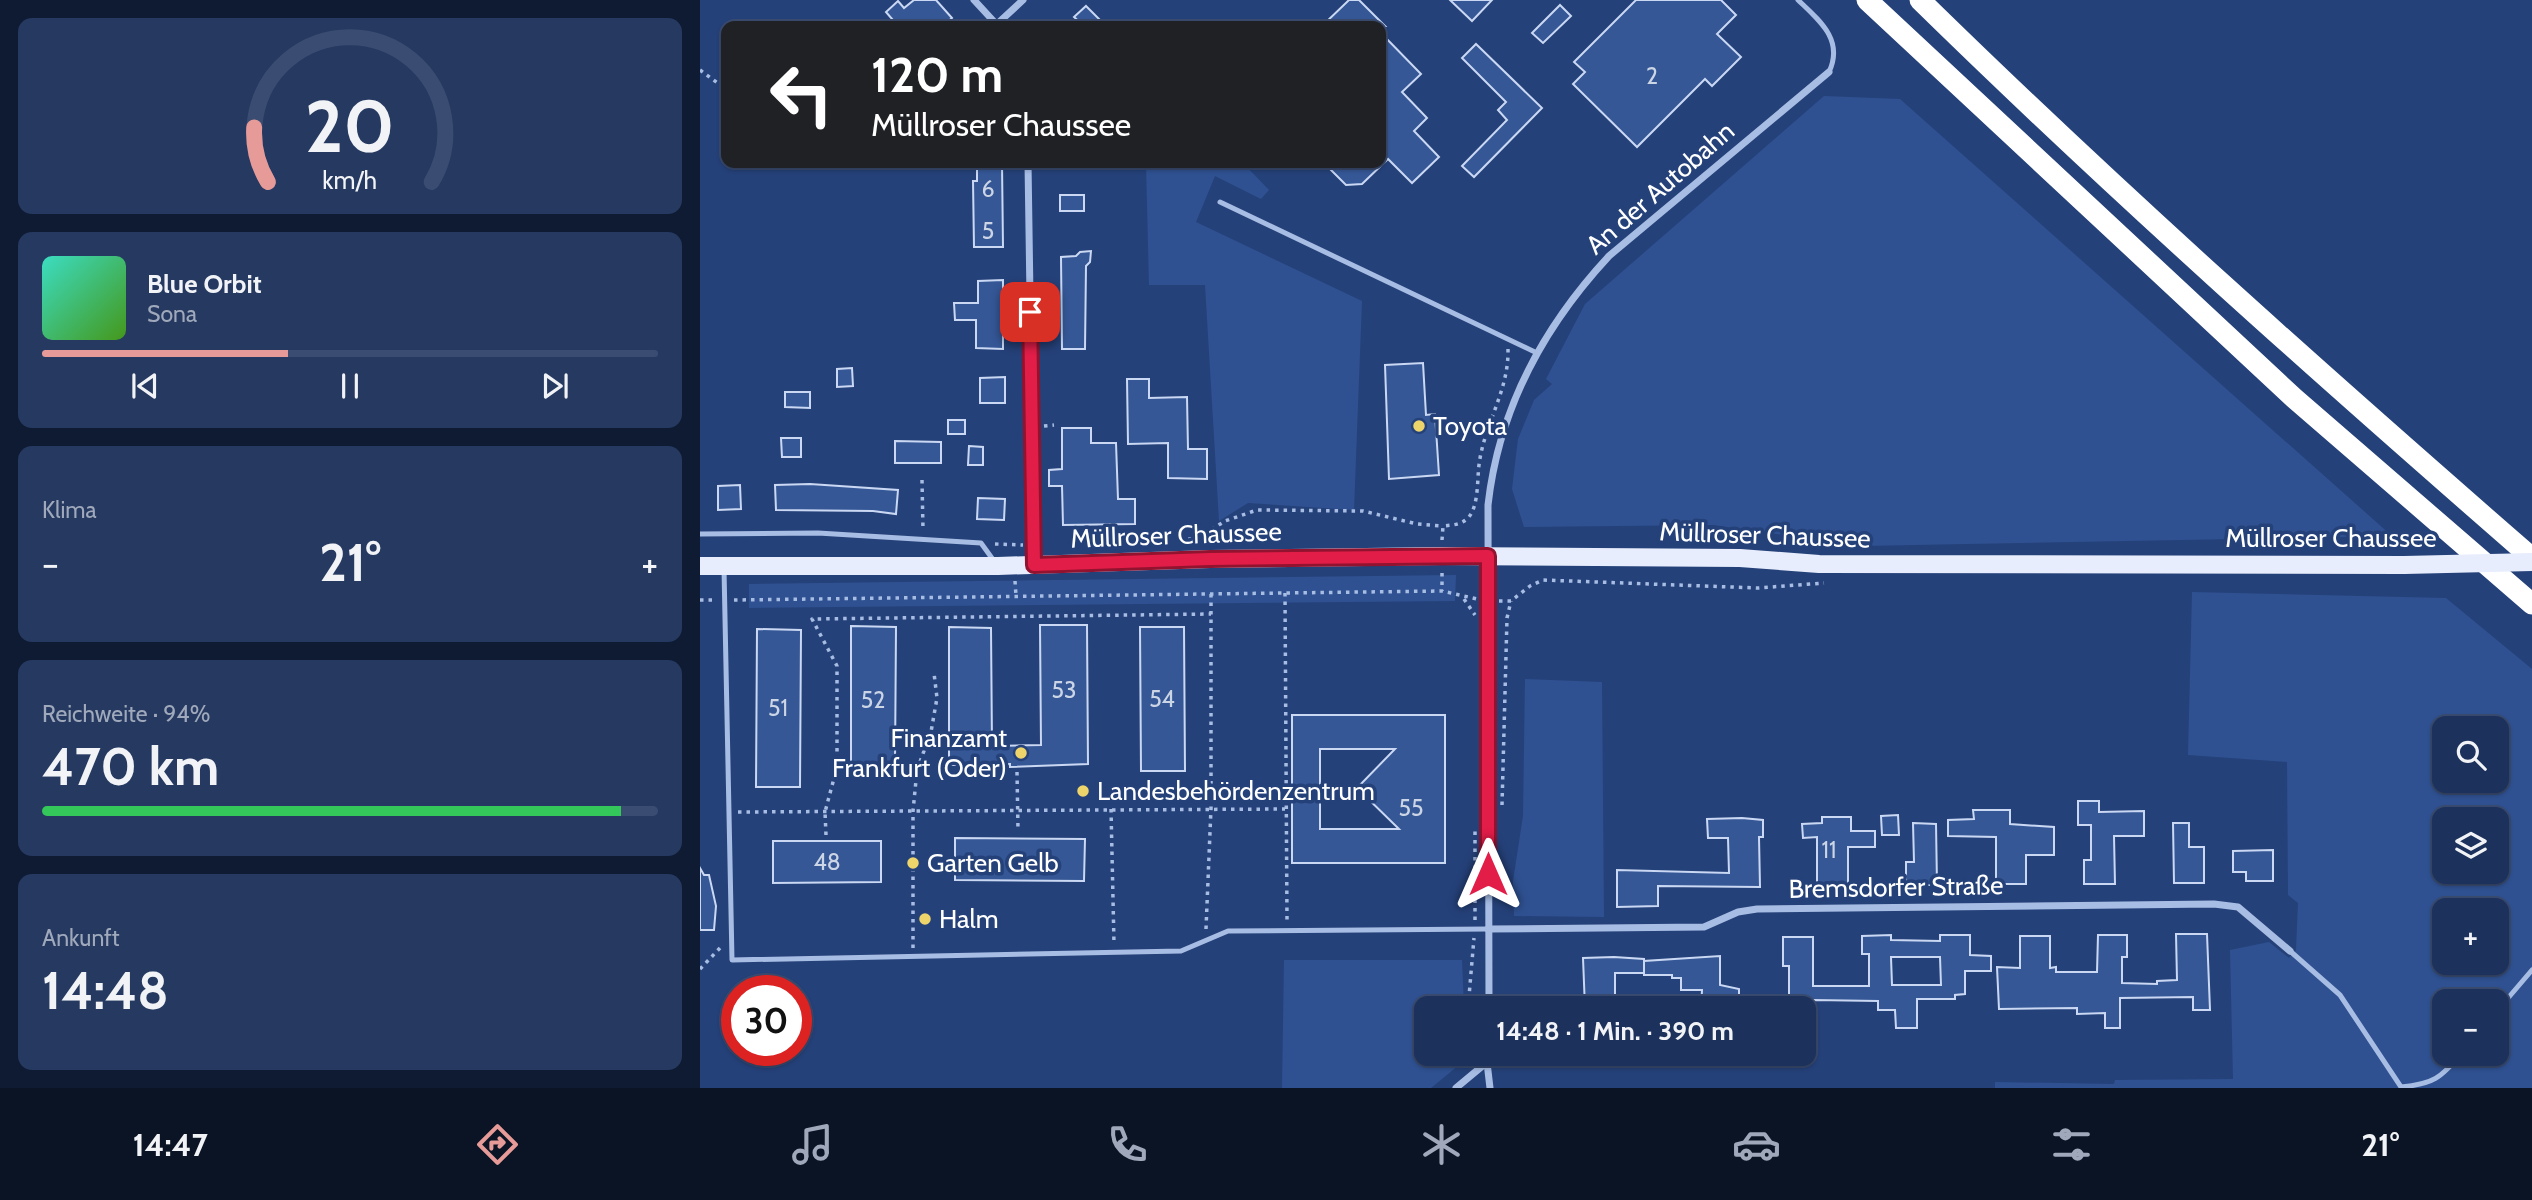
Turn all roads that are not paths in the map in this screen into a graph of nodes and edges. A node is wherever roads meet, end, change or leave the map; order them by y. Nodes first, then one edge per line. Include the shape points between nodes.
1 (974, 0) edge
2 (1023, 0) edge
3 (1798, 0) edge
4 (1867, 0) edge
5 (1920, 0) edge
6 (993, 21) edge
7 (1001, 21) edge
8 (1829, 72) joint
9 (1027, 168) edge
10 (1220, 202) dead end
11 (1537, 353) junction
12 (700, 534) edge
13 (1488, 556) junction
14 (2532, 560) edge
15 (1034, 565) junction
16 (700, 566) edge
17 (724, 566) junction
18 (998, 566) junction
19 (2532, 604) edge
20 (1488, 929) junction
21 (2290, 951) joint
22 (2532, 970) edge
23 (1489, 996) edge
24 (2509, 997) edge
25 (1482, 1066) edge
26 (1486, 1066) edge
27 (2451, 1066) edge
28 (1455, 1088) edge
29 (1490, 1088) edge

1 - 6 street
2 - 7 street
3 - 8 lane via 1824,24 1834,43
4 - 19 highway via 2294,398
5 - 14 highway via 2058,135
8 - 11 street, An der Autobahn via 1609,256 1557,319
9 - 15 street
10 - 11 lane
11 - 13 street, An der Autobahn via 1493,461
12 - 18 lane via 818,533 981,543
13 - 14 main road, Müllroser Chaussee, bridge via 1740,558 1819,564 2404,565
13 - 15 main road, Müllroser Chaussee
13 - 20 street, An der Autobahn
15 - 18 main road, Müllroser Chaussee
16 - 17 main road, Müllroser Chaussee
17 - 18 main road, Müllroser Chaussee
17 - 20 lane via 732,960 1181,951 1228,931
20 - 21 street, Bremsdorfer Straße via 1704,927 1757,909 2214,904 2238,906
20 - 23 street, An der Autobahn
21 - 27 lane via 2340,995 2401,1087 2441,1077
22 - 24 lane
25 - 28 street
26 - 29 street

